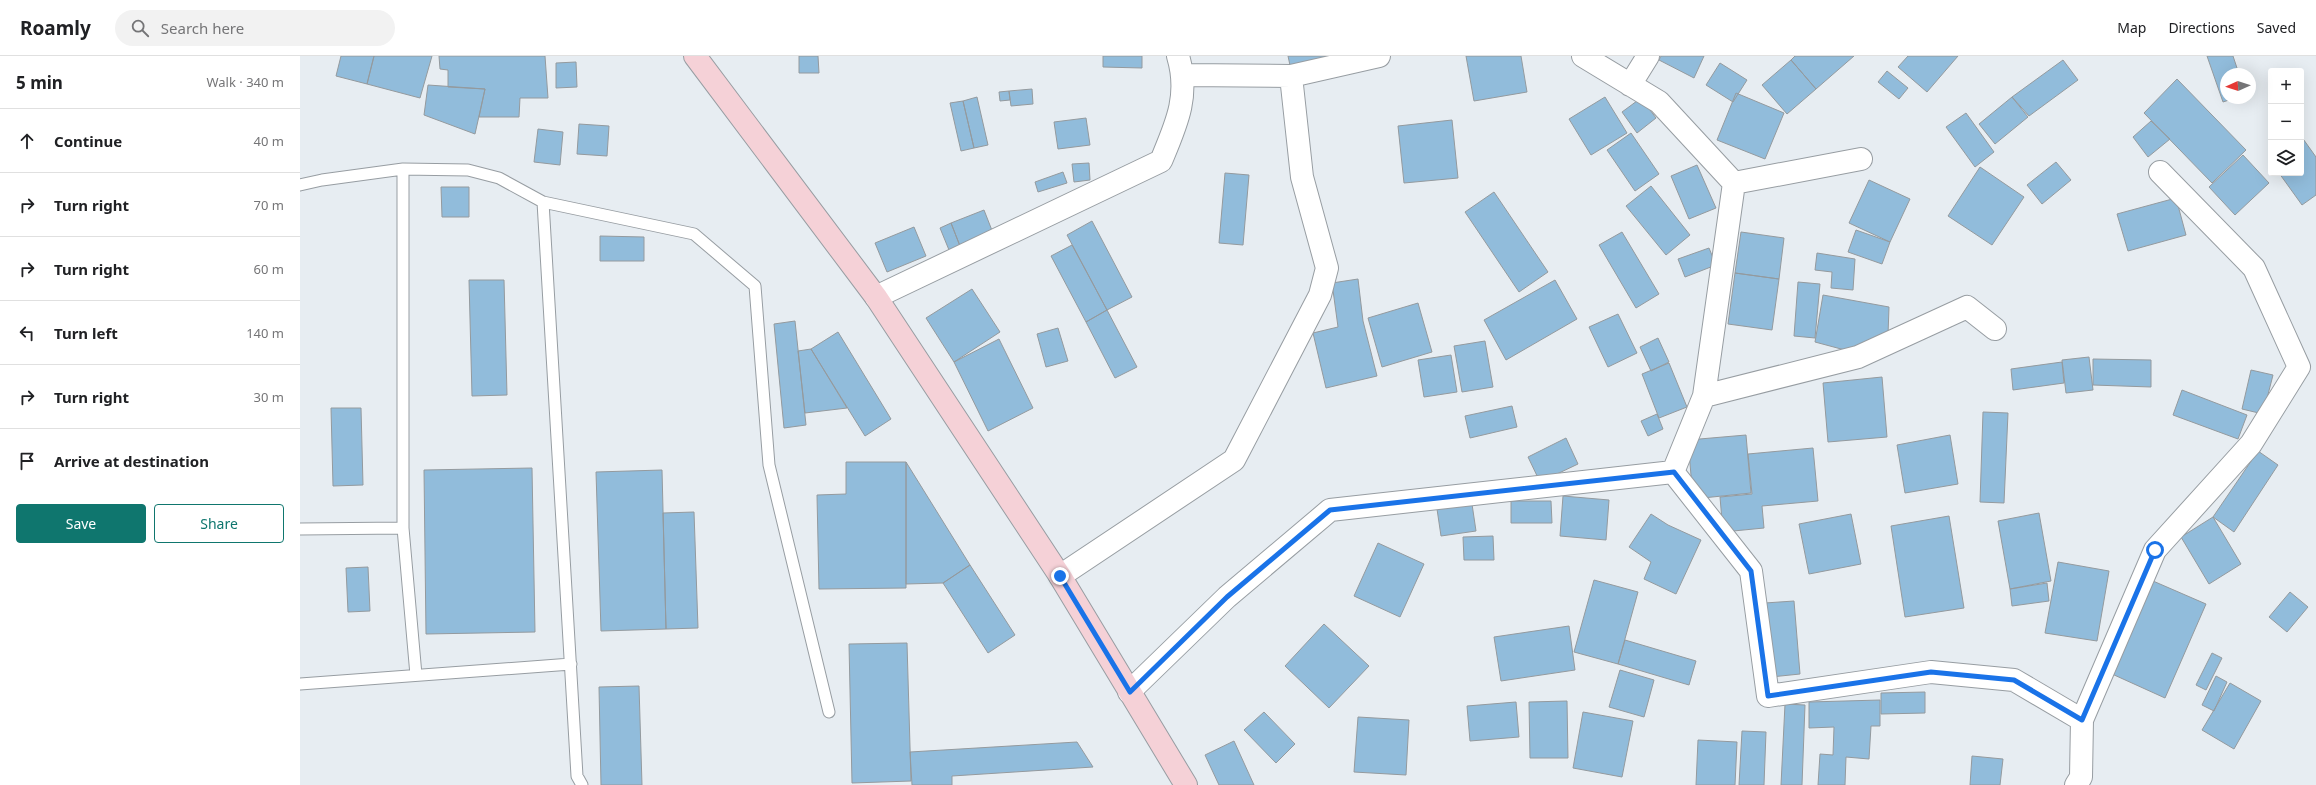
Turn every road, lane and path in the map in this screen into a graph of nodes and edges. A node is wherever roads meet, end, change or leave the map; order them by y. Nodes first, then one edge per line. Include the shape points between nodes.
1 (695, 56) edge
2 (1379, 56) edge
3 (1583, 56) edge
4 (1648, 56) edge
5 (1181, 66) edge
6 (1291, 76) junction
7 (1630, 85) junction
8 (1861, 159) dead end
9 (403, 169) junction
10 (2160, 172) dead end
11 (1734, 183) junction
12 (300, 185) edge
13 (543, 202) junction
14 (876, 297) junction
15 (1995, 330) dead end
16 (1704, 396) junction
17 (1674, 472) junction
18 (403, 528) junction
19 (300, 529) edge
20 (1060, 576) junction
21 (570, 664) junction
22 (416, 675) junction
23 (300, 684) edge
24 (1130, 692) junction
25 (829, 712) dead end
26 (2082, 720) junction
27 (582, 785) edge
28 (1186, 785) edge
29 (2076, 785) edge

1 - 14 main road
2 - 6 street
3 - 7 street
4 - 7 street
5 - 6 street
5 - 14 street via 1179,116 1161,161
6 - 20 street via 1302,178 1327,268 1320,295 1234,460
7 - 11 street via 1660,102
8 - 11 street
9 - 12 lane
9 - 13 lane via 468,170 499,178
9 - 18 lane
10 - 26 street via 2254,268 2299,367 2251,444 2155,550
11 - 16 street
13 - 21 lane
13 - 25 lane via 694,234 755,286 769,464
14 - 20 main road
15 - 16 street via 1967,307 1858,358
16 - 17 street
17 - 24 street via 1330,510 1227,597
17 - 26 street via 1751,571 1768,696 1931,672 2014,680
18 - 19 lane
18 - 22 lane
20 - 24 main road
21 - 22 lane
21 - 27 lane via 577,776
22 - 23 lane
24 - 28 main road
26 - 29 street via 2081,777

